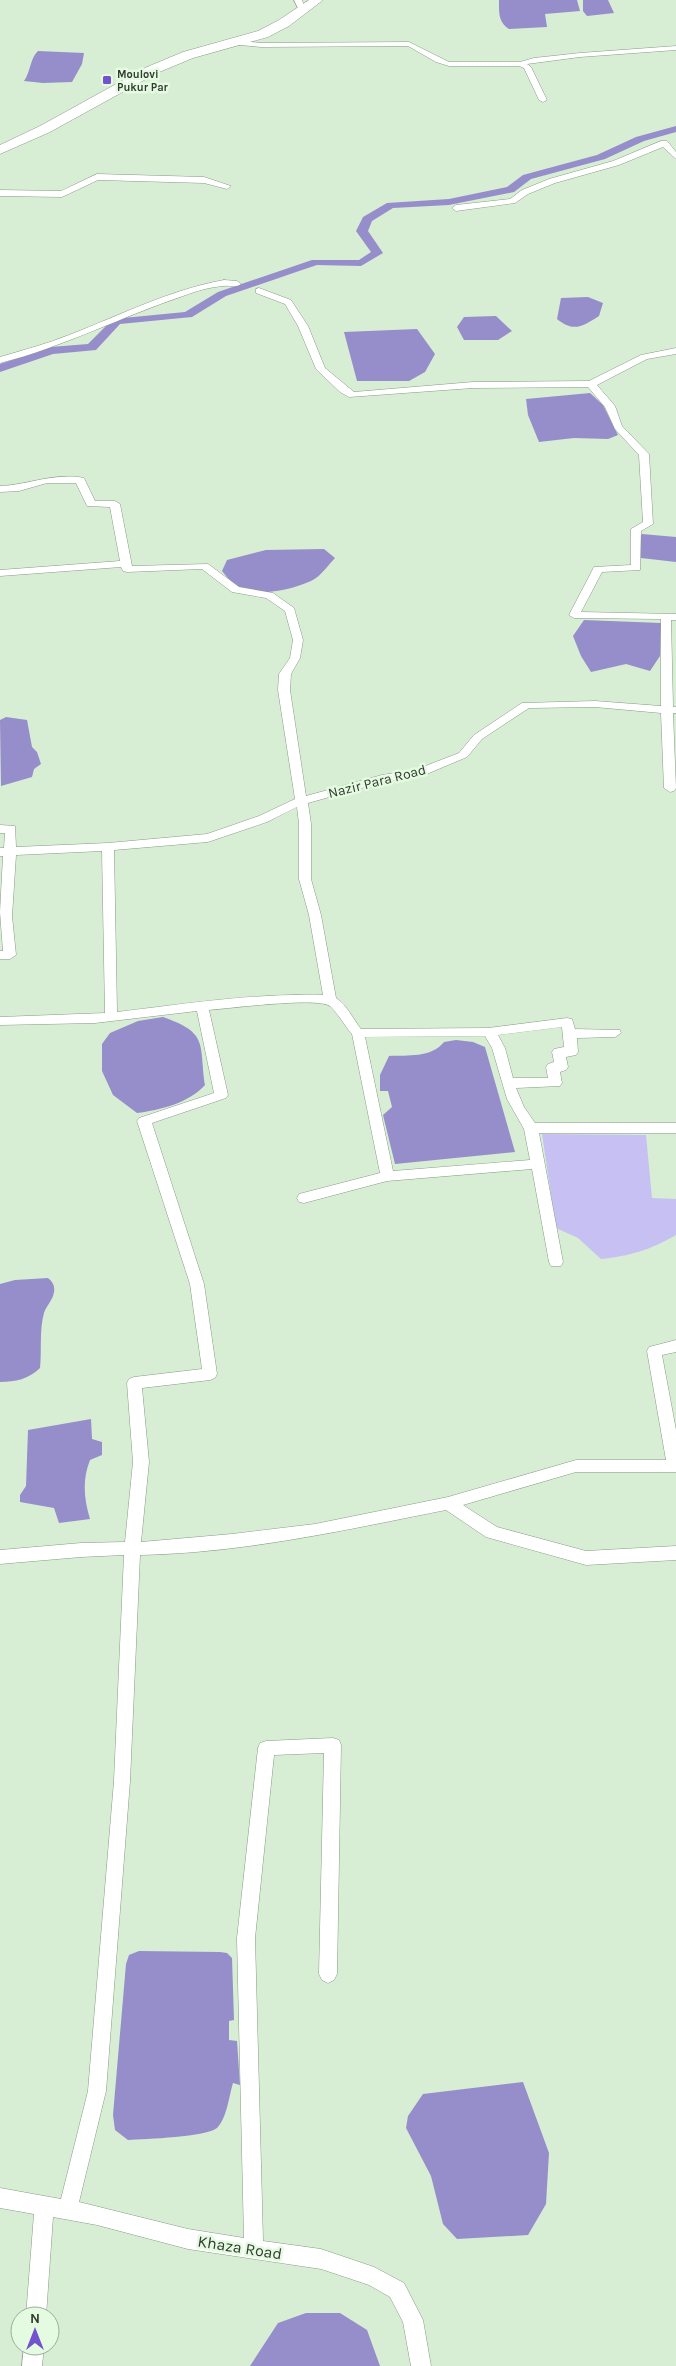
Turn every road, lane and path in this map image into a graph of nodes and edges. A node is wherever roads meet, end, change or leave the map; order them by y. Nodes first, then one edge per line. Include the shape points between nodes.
1 (317, 0) edge
2 (302, 4) edge
3 (232, 42) junction
4 (675, 50) edge
5 (520, 64) junction
6 (543, 100) dead end
7 (676, 139) edge
8 (0, 142) edge
9 (664, 143) junction
10 (0, 150) edge
11 (676, 157) edge
12 (227, 186) dead end
13 (0, 193) edge
14 (456, 208) dead end
15 (237, 284) dead end
16 (259, 291) dead end
17 (676, 351) edge
18 (0, 360) edge
19 (591, 384) junction
20 (0, 489) edge
21 (126, 564) junction
22 (0, 574) edge
23 (671, 616) edge
24 (672, 710) edge
25 (670, 788) dead end
26 (300, 801) junction
27 (0, 829) edge
28 (108, 847) junction
29 (4, 852) edge
30 (3, 916) edge
31 (0, 955) edge
32 (330, 1000) junction
33 (202, 1006) junction
34 (111, 1016) junction
35 (0, 1021) edge
36 (488, 1032) junction
37 (358, 1033) junction
38 (615, 1033) dead end
39 (570, 1034) junction
40 (509, 1084) junction
41 (531, 1128) junction
42 (676, 1128) edge
43 (538, 1164) junction
44 (387, 1176) junction
45 (304, 1198) dead end
46 (556, 1262) dead end
47 (676, 1346) edge
48 (448, 1503) junction
49 (132, 1549) junction
50 (676, 1552) edge
51 (0, 1557) edge
52 (328, 1974) dead end
53 (0, 2198) edge
54 (44, 2206) junction
55 (68, 2210) junction
56 (254, 2249) junction
57 (37, 2306) edge
58 (421, 2366) edge

1 - 2 highway
2 - 3 highway via 263,34
2 - 8 highway via 251,33 150,61 34,127
3 - 5 street via 261,45 409,44 422,47 443,63
3 - 10 highway via 152,70
4 - 5 street via 580,55
5 - 6 street via 528,67
7 - 9 street
9 - 11 street
9 - 14 street via 616,163 552,181 524,192 512,201
12 - 13 street via 204,180 97,177 62,194
15 - 18 street via 230,281 212,284 115,318 72,338
16 - 19 street via 288,302 303,326 321,369 343,390 352,394 473,385
17 - 19 street via 644,357
19 - 23 street via 610,406 618,427 644,454 648,524 636,529 636,568 598,570 574,615
20 - 21 street via 19,488 47,480 80,480 91,504 115,504
21 - 22 street
21 - 26 street via 127,569 204,566 236,590 269,595 290,610 298,640 295,658 285,674 284,690
23 - 24 street
24 - 25 street
24 - 26 street, Nazir Para Road via 595,704 526,705 478,737 463,755 418,773
26 - 28 street, Nazir Para Road via 263,819 208,838
26 - 32 street via 305,824 305,879 315,915
27 - 29 street via 10,829
28 - 29 street, Nazir Para Road
28 - 34 street
29 - 30 street
30 - 31 street via 10,955
32 - 33 street
32 - 37 street via 338,1005
33 - 34 street
33 - 49 street via 221,1095 144,1120 197,1284 210,1374 134,1383 140,1462
34 - 35 street
36 - 37 street
36 - 39 street via 567,1022
36 - 40 street via 496,1039
37 - 44 street
38 - 39 street
39 - 40 street via 571,1052 559,1052 561,1067 553,1067 555,1083
40 - 41 street via 523,1119
41 - 42 street
41 - 43 street
43 - 44 street
43 - 46 street
44 - 45 street
47 - 48 street via 654,1351 675,1466 576,1466
48 - 49 street via 315,1530
48 - 50 street via 492,1532 586,1558
49 - 51 street
49 - 55 street via 122,1781 97,2091
52 - 56 street via 333,1745 266,1748 246,1938
53 - 54 street, Khaza Road
54 - 55 street, Khaza Road
54 - 57 street
55 - 56 street, Khaza Road via 188,2239
56 - 58 street, Khaza Road via 321,2259 374,2277 397,2290 412,2320

